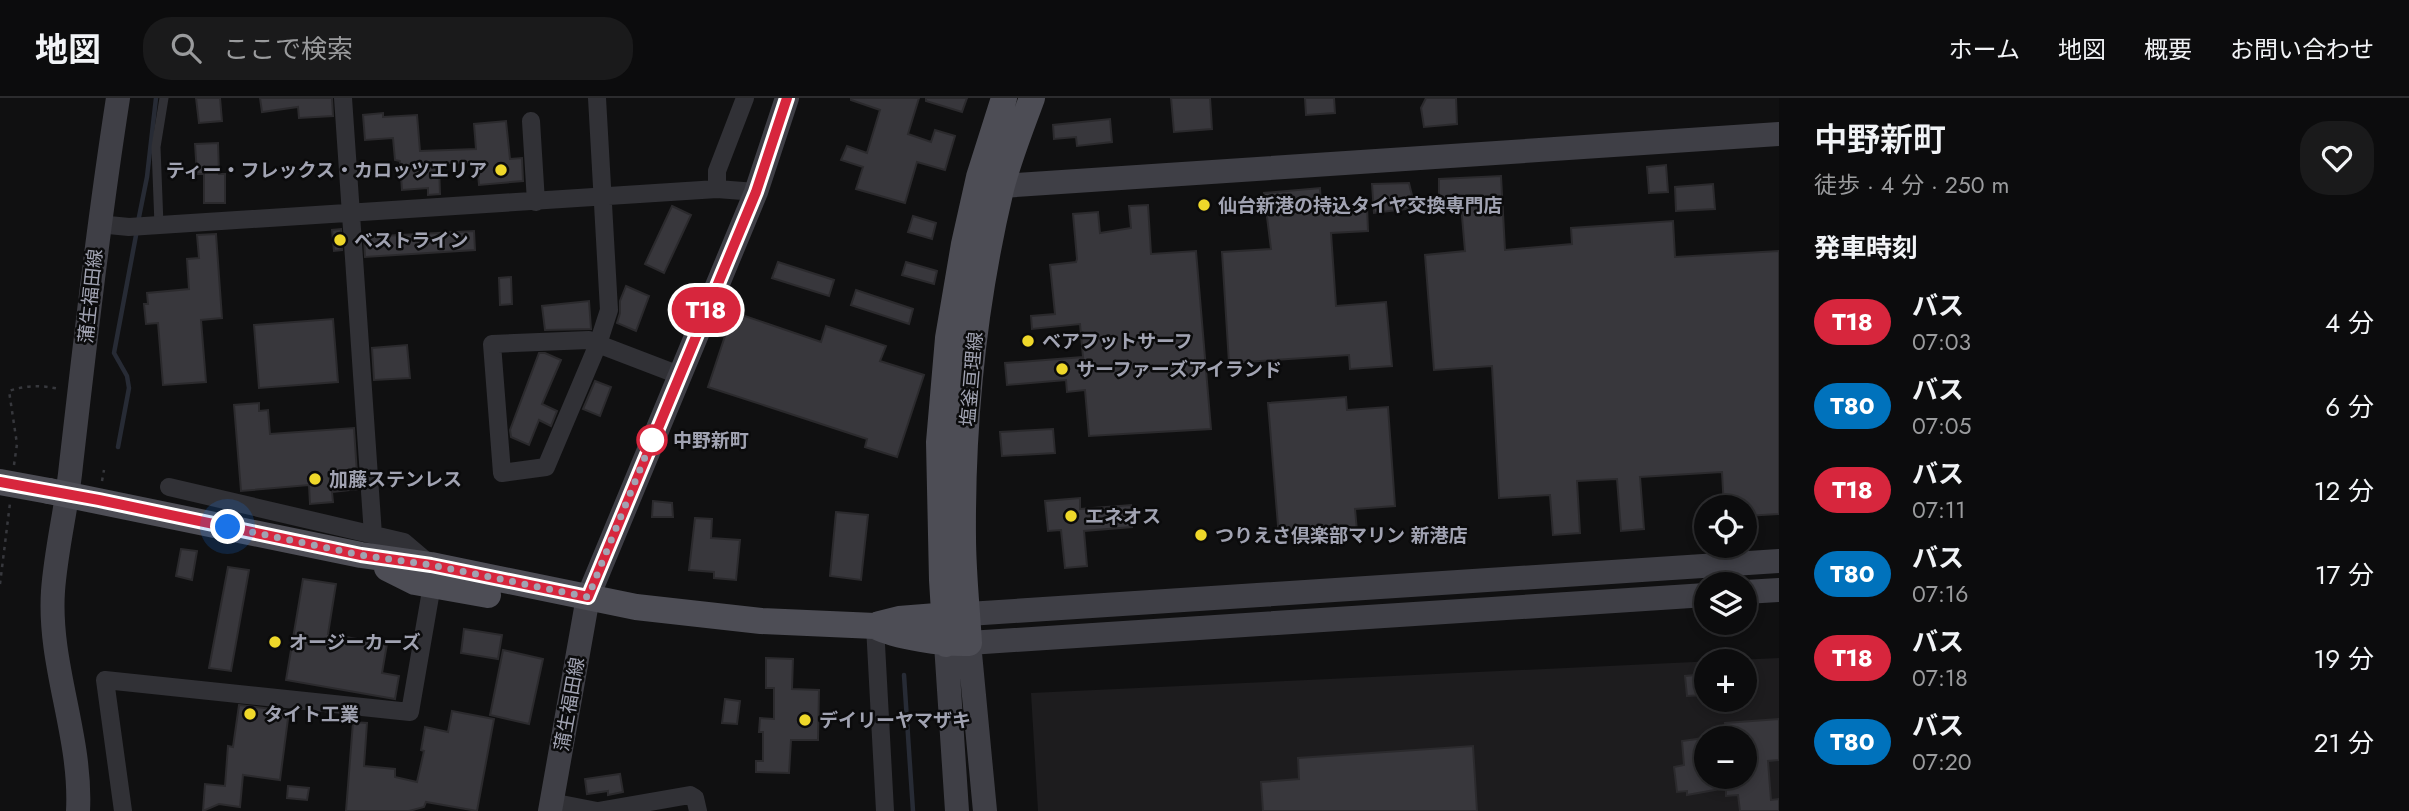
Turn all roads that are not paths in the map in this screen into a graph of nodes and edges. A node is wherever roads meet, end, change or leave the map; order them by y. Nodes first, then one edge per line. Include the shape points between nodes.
1 (118, 98) edge
2 (164, 98) edge
3 (343, 98) edge
4 (597, 98) edge
5 (745, 98) edge
6 (787, 98) edge
7 (1004, 98) edge
8 (1032, 98) edge
9 (531, 121) dead end
10 (1779, 134) edge
11 (1002, 186) junction
12 (717, 189) junction
13 (756, 192) junction
14 (603, 197) junction
15 (536, 202) junction
16 (351, 214) junction
17 (98, 224) junction
18 (154, 225) junction
19 (598, 344) junction
20 (679, 375) junction
21 (8, 483) edge
22 (169, 487) dead end
23 (58, 493) junction
24 (367, 545) junction
25 (1779, 561) edge
26 (431, 575) junction
27 (1779, 590) edge
28 (1757, 591) edge
29 (1694, 596) edge
30 (588, 597) junction
31 (956, 614) junction
32 (881, 626) junction
33 (915, 627) junction
34 (958, 643) junction
35 (551, 806) edge
36 (78, 811) edge
37 (123, 811) edge
38 (597, 811) edge
39 (698, 811) edge
40 (885, 811) edge
41 (957, 811) edge
42 (985, 811) edge

1 - 17 street, 蒲生福田線
2 - 18 lane via 156,147
3 - 16 street
4 - 14 street
5 - 12 street via 718,171
6 - 13 street, 蒲生福田線
7 - 31 main road, 塩釜亘理線 via 979,177 948,338 939,442
8 - 11 main road, 塩釜亘理線
9 - 15 street
10 - 11 street
11 - 31 main road, 塩釜亘理線 via 973,342
12 - 13 street
12 - 14 street
13 - 20 street, 蒲生福田線
14 - 15 street
14 - 19 street via 609,310
15 - 16 street
16 - 18 street
16 - 24 street
17 - 18 street
17 - 23 street, 蒲生福田線 via 80,393
19 - 19 street via 546,467 502,473 492,344 589,340
19 - 20 street
20 - 30 street, 蒲生福田線
21 - 23 main road, bridge
22 - 24 street
23 - 24 main road
23 - 36 street, 蒲生福田線 via 53,615 77,759
24 - 26 main road
25 - 31 street
26 - 30 main road
26 - 30 main road via 460,583 469,592 552,607
26 - 37 street via 410,712 105,680
27 - 28 street
29 - 34 street
30 - 32 main road via 761,621
30 - 35 street, 蒲生福田線
31 - 33 main road
31 - 34 main road, 塩釜亘理線
32 - 33 main road
32 - 40 street
33 - 34 main road
34 - 41 street
34 - 42 street
35 - 38 street
38 - 39 street via 690,795

